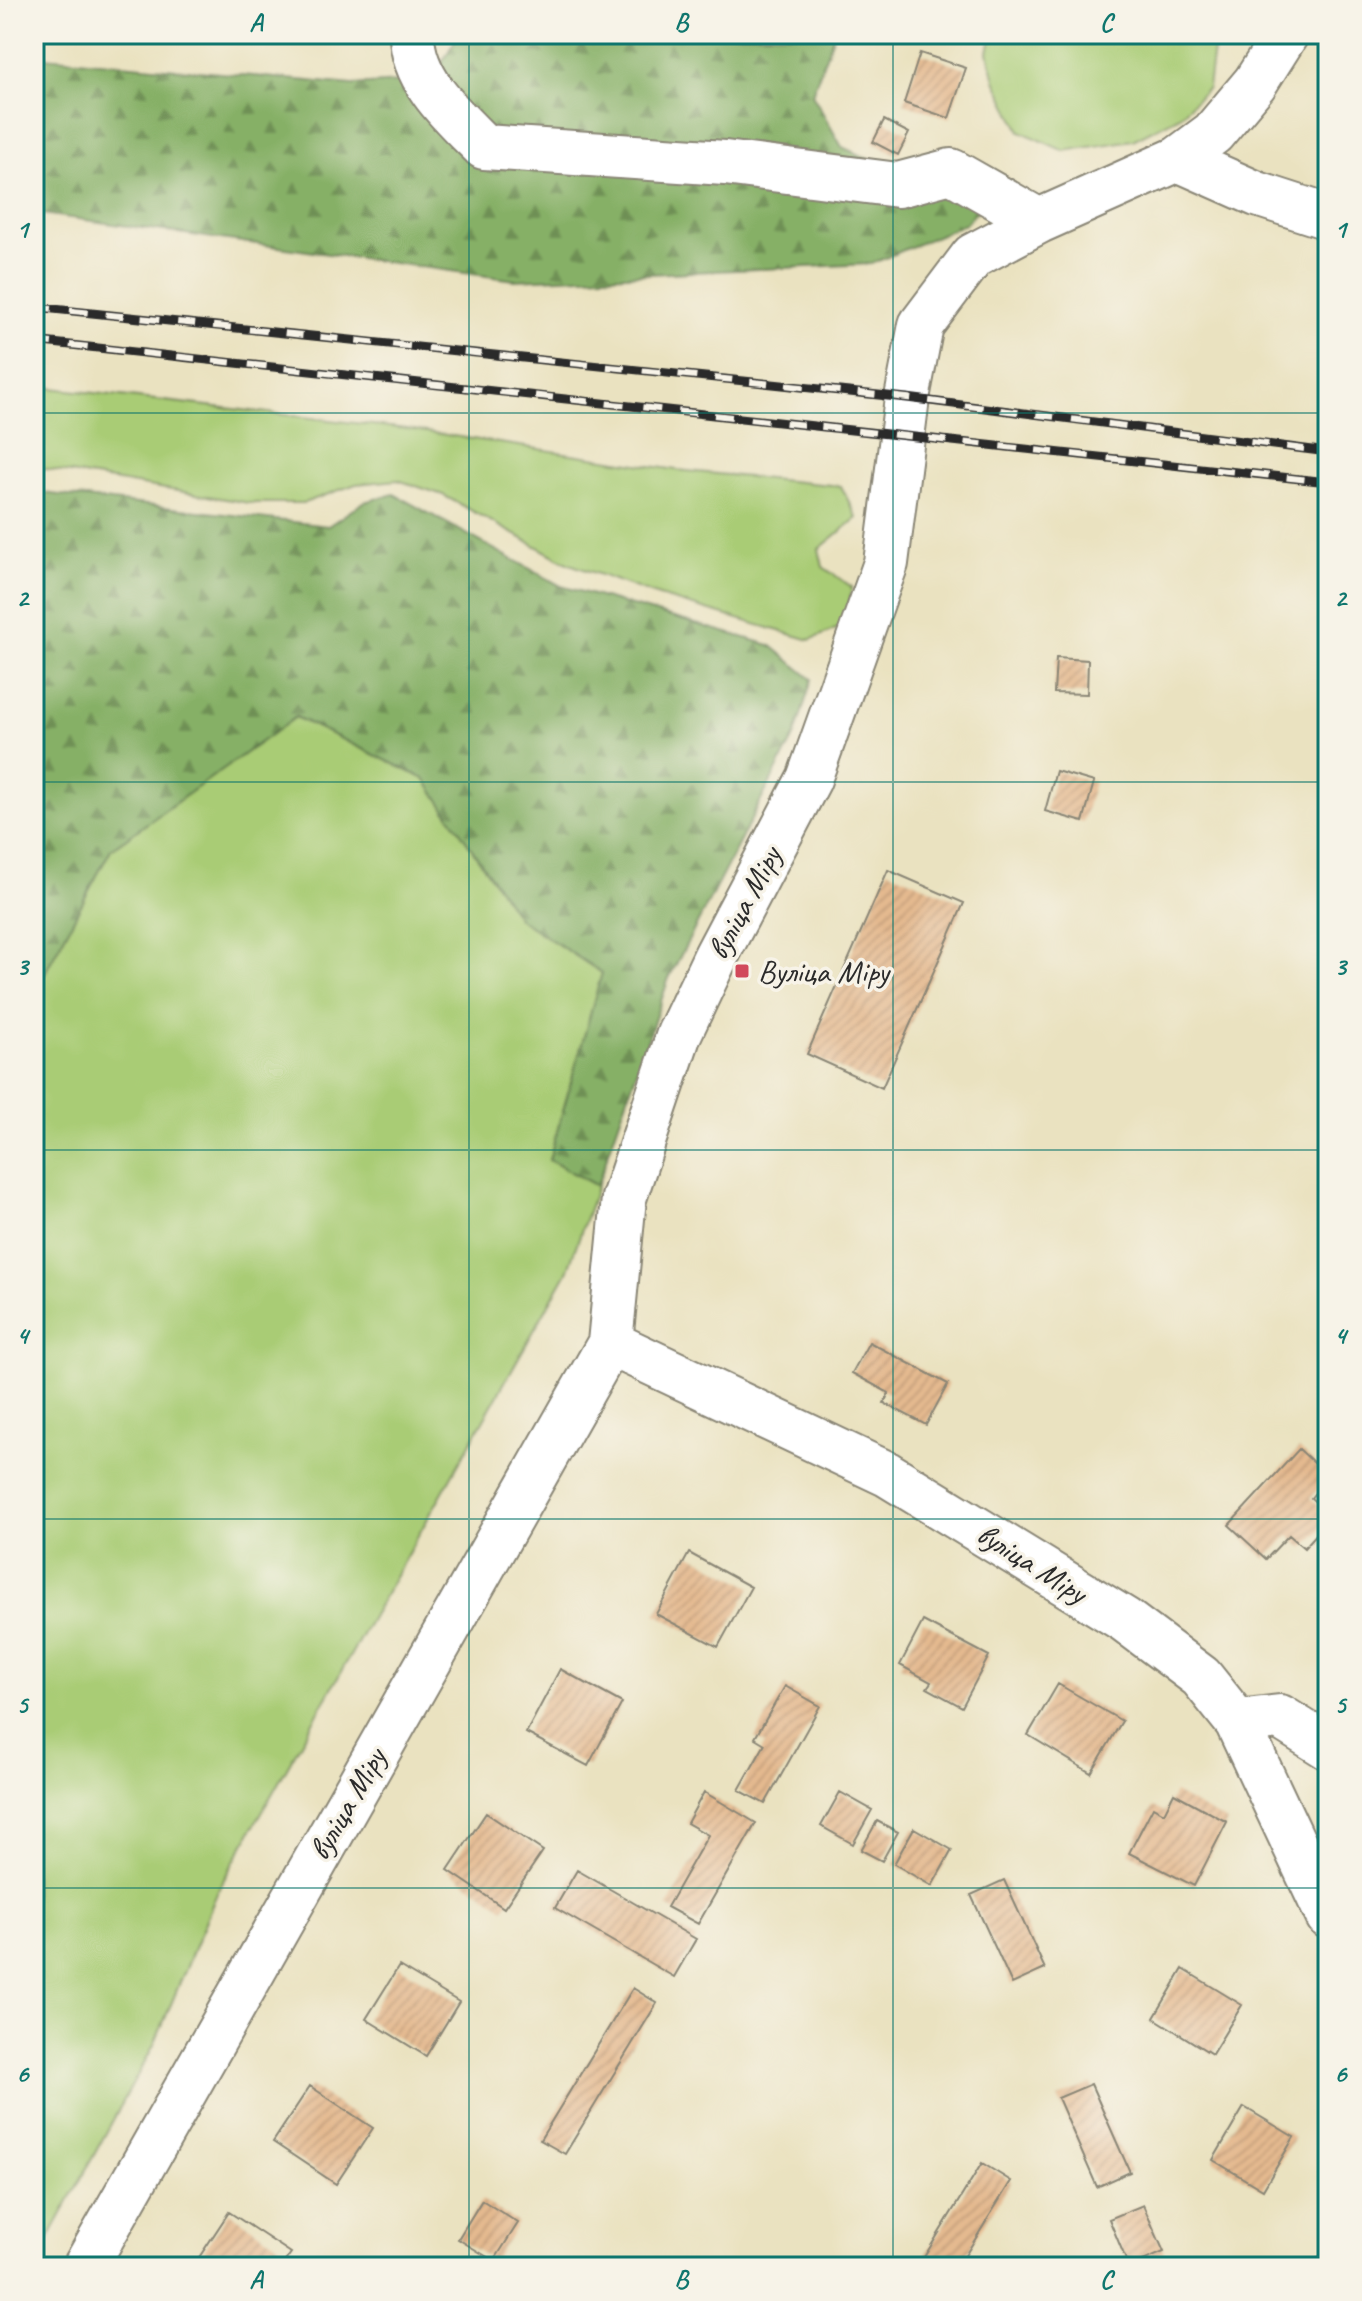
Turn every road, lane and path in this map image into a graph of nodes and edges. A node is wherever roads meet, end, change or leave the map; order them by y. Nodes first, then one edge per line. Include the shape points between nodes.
1 (412, 34) edge
2 (1286, 34) edge
3 (1178, 159) junction
4 (1328, 217) edge
5 (1039, 221) junction
6 (610, 1343) junction
7 (1237, 1722) junction
8 (1328, 1747) edge
9 (1328, 1916) edge
10 (85, 2267) edge

1 - 5 street via 435,97 484,147 725,163 898,185 951,171
2 - 3 street, вуліца Міру via 1255,83 1213,133
3 - 4 street via 1257,194
3 - 5 street, вуліца Міру
5 - 6 street, вуліца Міру via 973,256 921,325 886,563 809,779 679,1034 624,1198
6 - 7 street, вуліца Міру via 887,1474 1125,1620 1201,1677
6 - 10 street, вуліца Міру
7 - 8 street via 1280,1717
7 - 9 street, вуліца Міру

